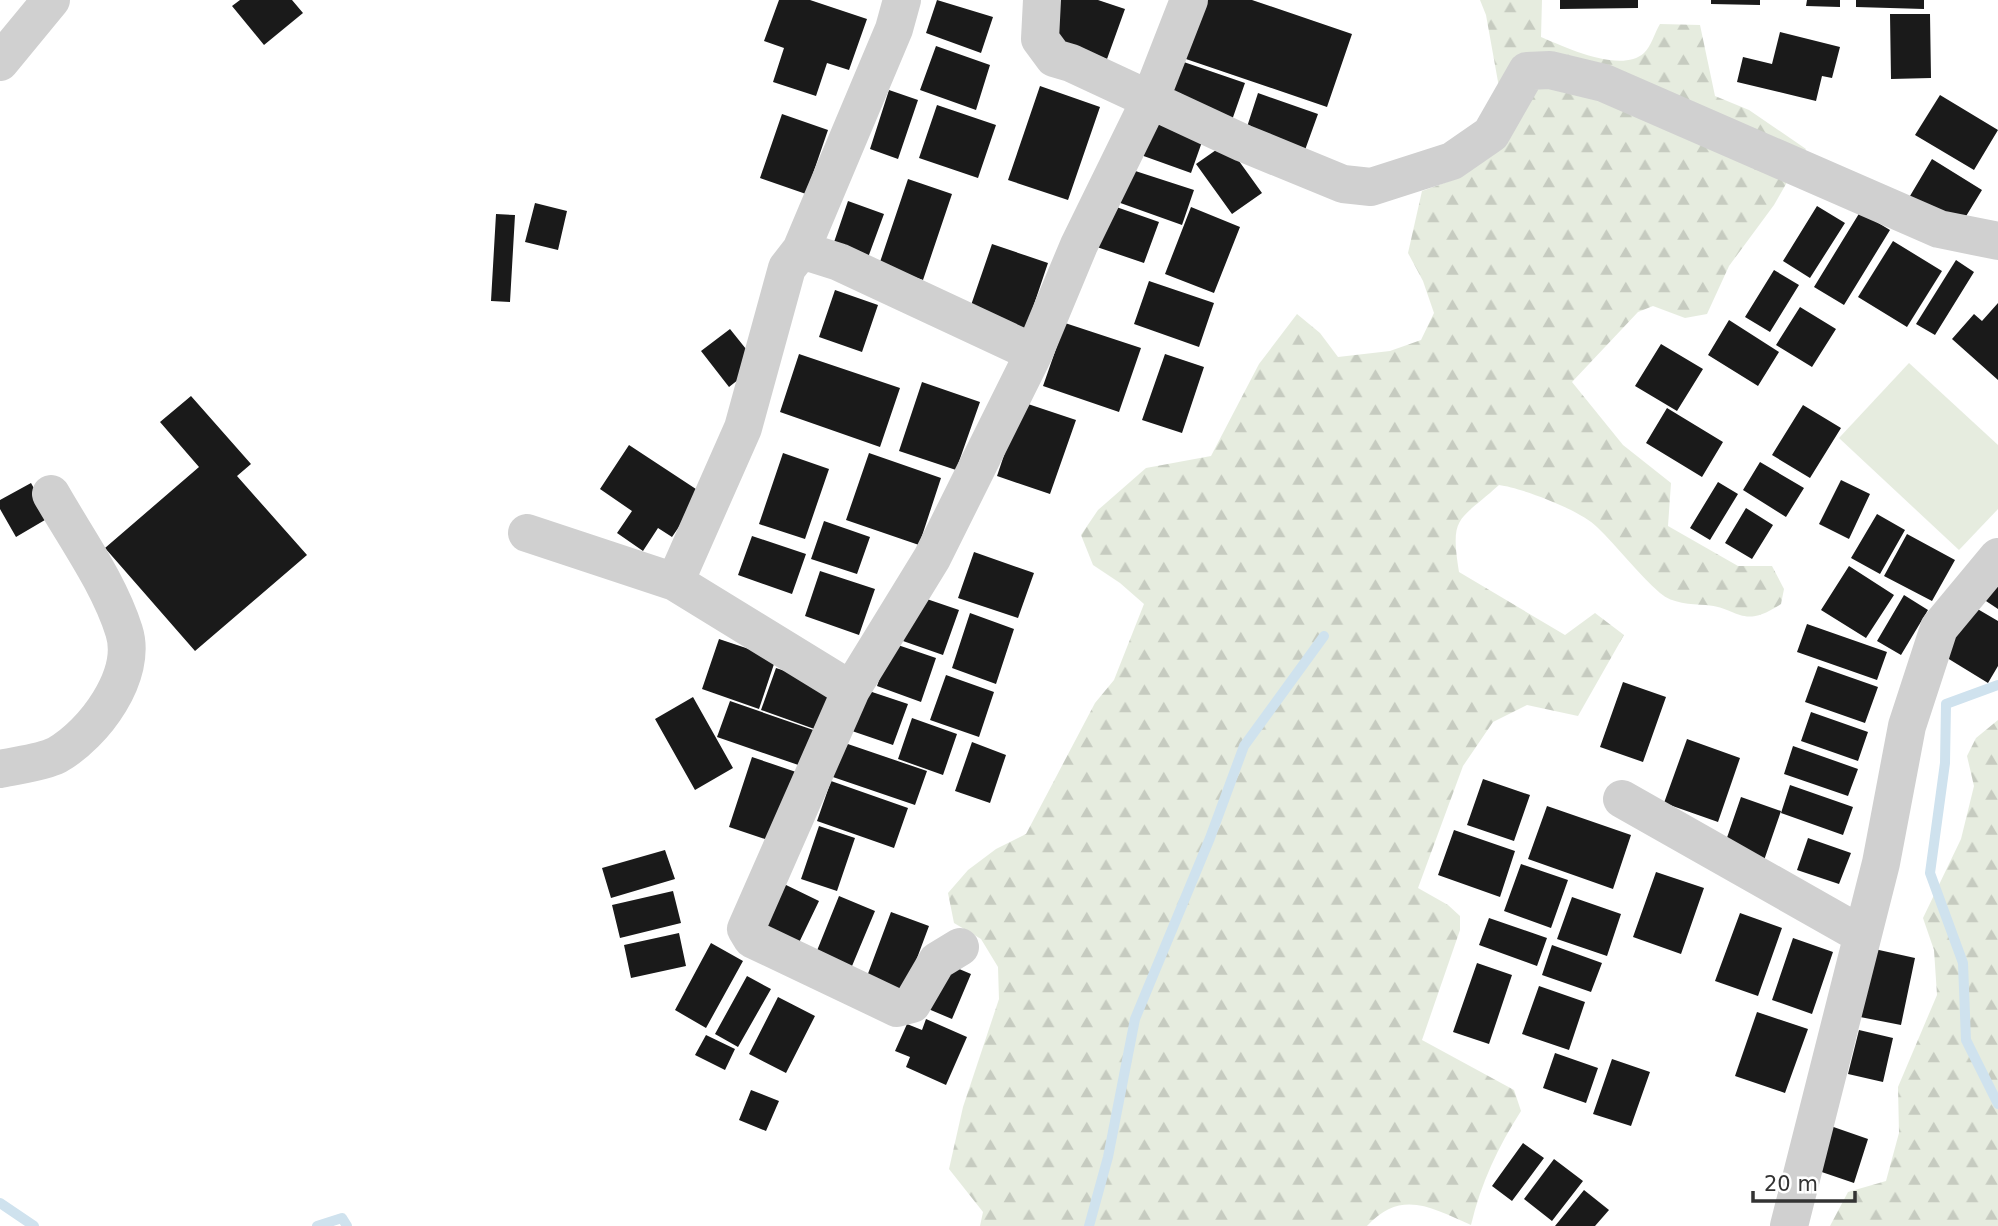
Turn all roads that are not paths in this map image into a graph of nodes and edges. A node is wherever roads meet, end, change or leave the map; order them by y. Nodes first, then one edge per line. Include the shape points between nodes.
1 (51, 0) edge
2 (902, 0) edge
3 (1042, 0) edge
4 (1189, 0) edge
5 (0, 62) edge
6 (1150, 100) junction
7 (1998, 241) edge
8 (801, 250) junction
9 (1034, 354) junction
10 (51, 494) dead end
11 (527, 533) dead end
12 (1998, 557) edge
13 (675, 582) junction
14 (850, 691) junction
15 (0, 769) edge
16 (1622, 799) dead end
17 (1862, 935) junction
18 (960, 947) dead end
19 (1789, 1226) edge

1 - 5 street
2 - 8 street
3 - 6 street via 1040,39 1054,58
4 - 6 street
6 - 7 street via 1343,184 1371,187 1452,161 1491,134 1527,71 1550,70 1604,83 1939,229
6 - 9 street via 1079,245
8 - 9 street via 839,262
8 - 13 street via 787,268 743,428
9 - 14 street via 932,558
10 - 15 street via 114,607 125,634 125,668 117,691 100,714 57,755
11 - 13 street
12 - 17 street via 1939,628 1907,726
13 - 14 street
14 - 18 street via 746,929 752,939 897,1008 912,1004 937,961
16 - 17 street
17 - 19 street

